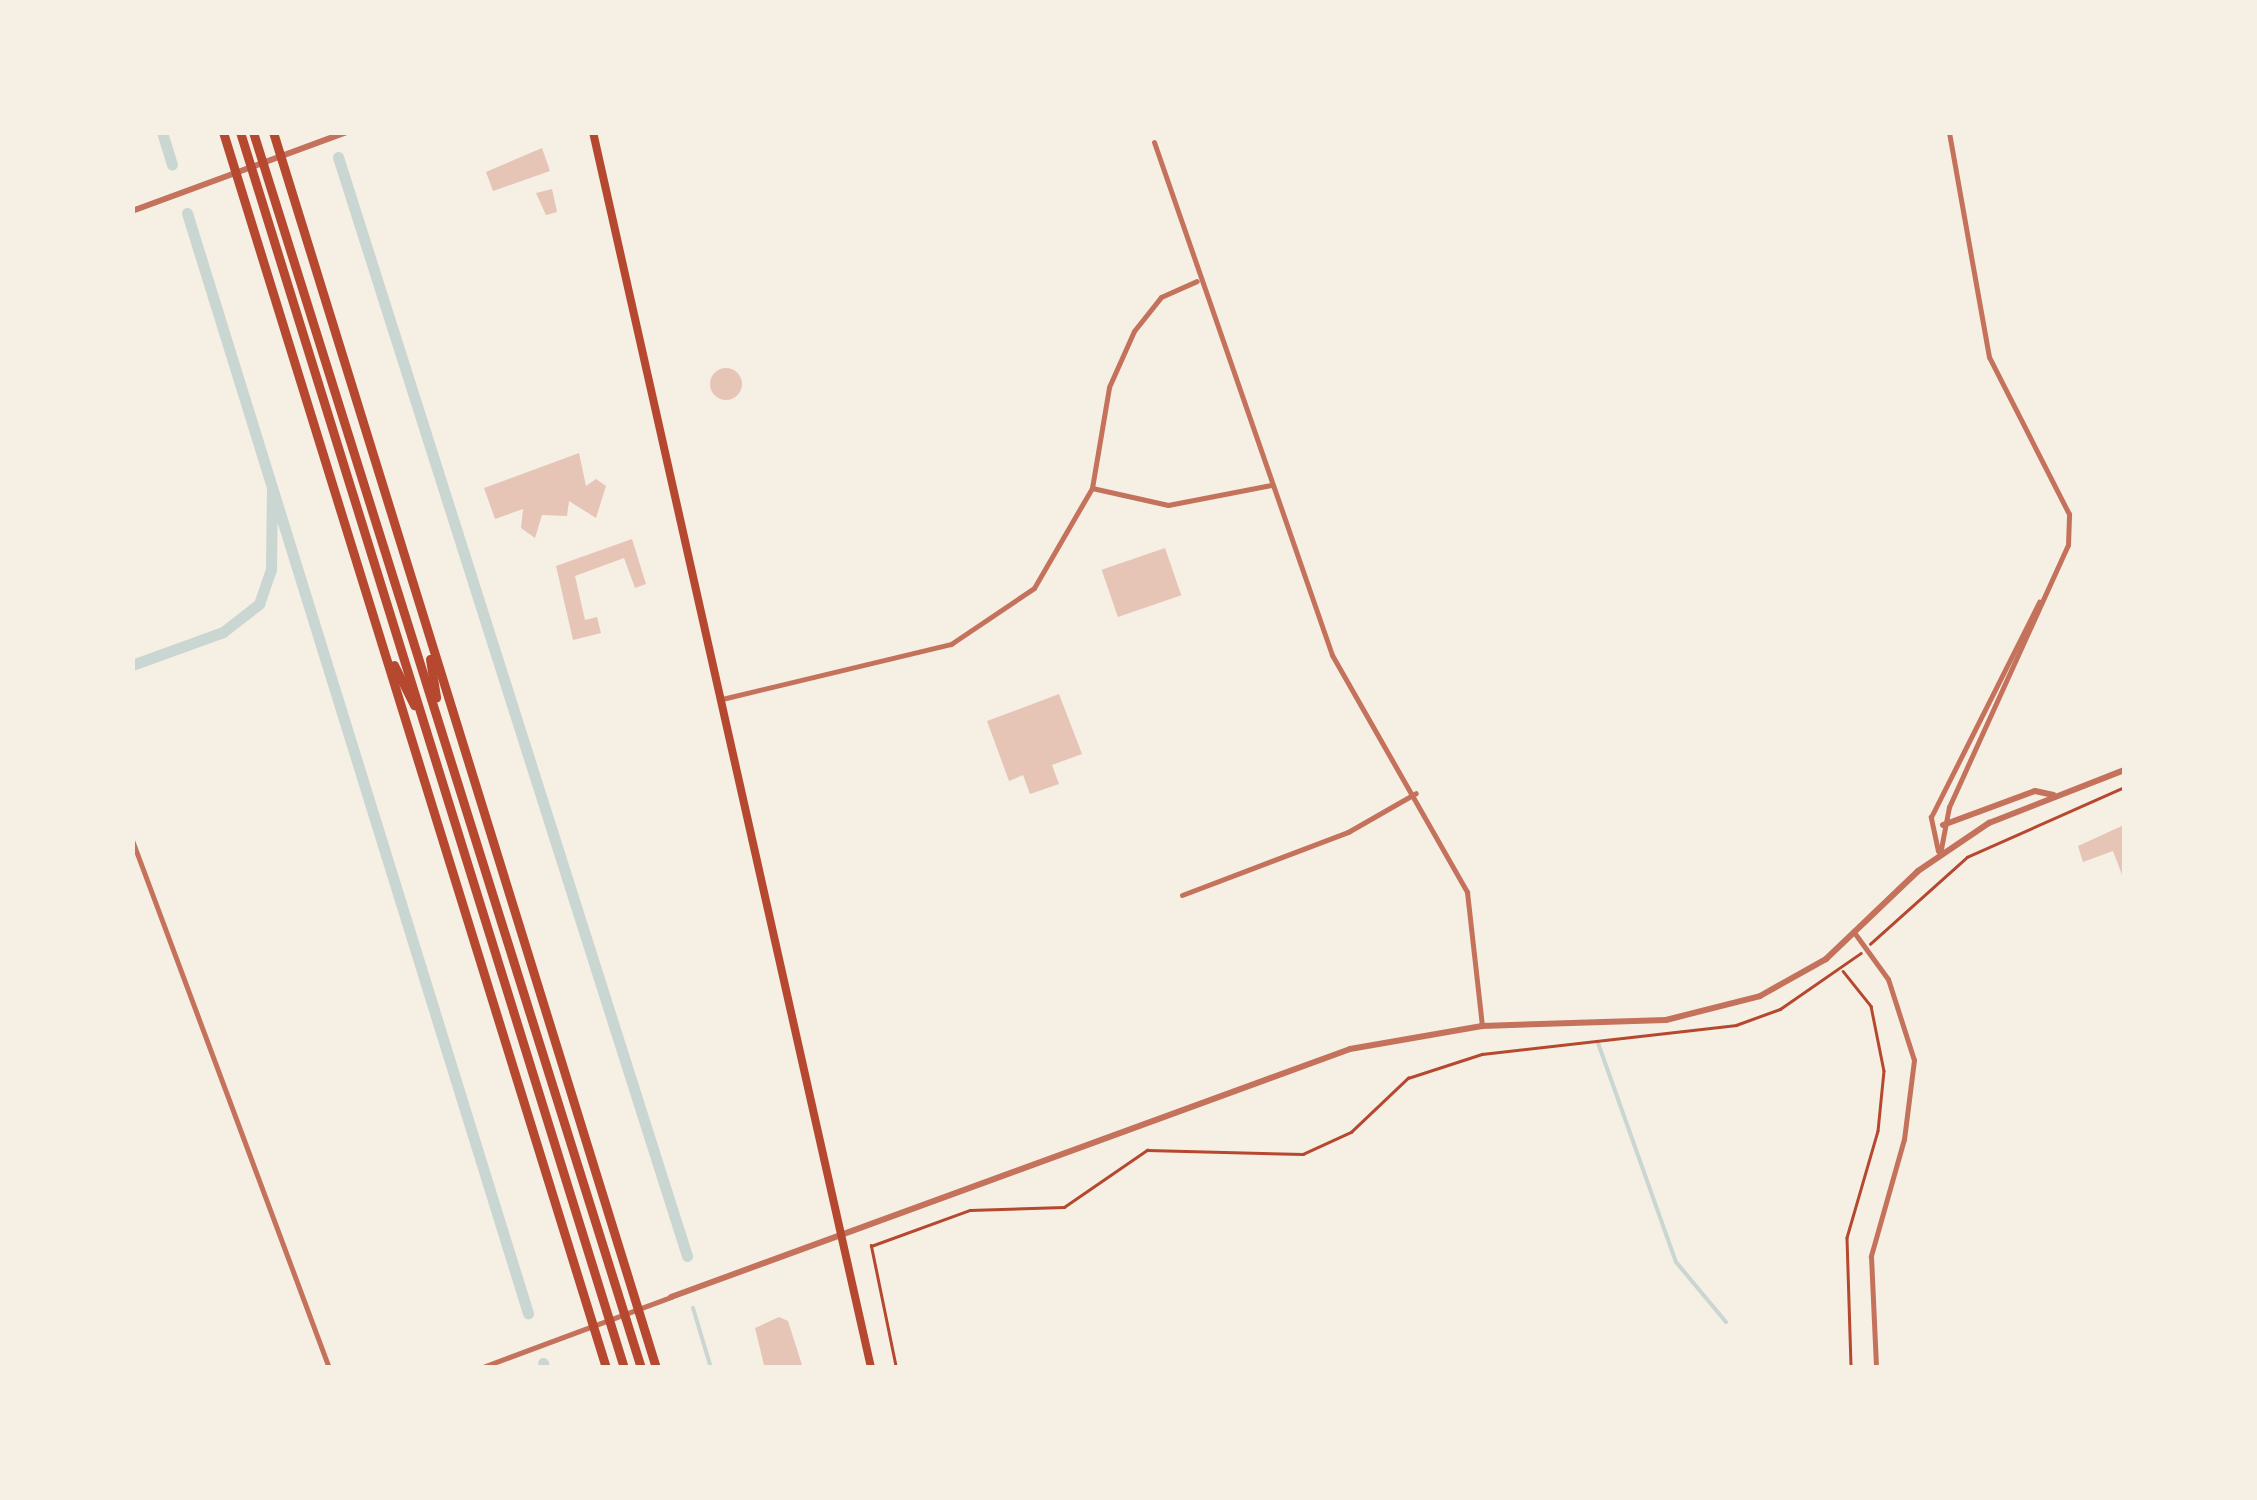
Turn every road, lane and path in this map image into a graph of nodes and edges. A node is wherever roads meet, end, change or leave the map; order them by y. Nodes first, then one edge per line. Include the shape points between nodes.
1 (223, 132) edge
2 (240, 132) edge
3 (253, 132) edge
4 (273, 132) edge
5 (347, 132) edge
6 (593, 132) edge
7 (1950, 132) edge
8 (1154, 142) dead end
9 (132, 211) edge
10 (1198, 280) junction
11 (1271, 484) junction
12 (1092, 488) junction
13 (2041, 600) junction
14 (425, 627) junction
15 (382, 640) junction
16 (719, 700) junction
17 (442, 730) junction
18 (427, 733) junction
19 (2124, 770) edge
20 (2124, 787) edge
21 (1416, 793) junction
22 (2055, 795) junction
23 (1943, 825) junction
24 (132, 840) edge
25 (1940, 854) junction
26 (1182, 896) dead end
27 (1856, 935) junction
28 (1866, 948) junction
29 (1842, 970) junction
30 (1482, 1026) junction
31 (841, 1236) junction
32 (671, 1297) joint
33 (329, 1368) edge
34 (480, 1368) edge
35 (606, 1368) edge
36 (624, 1368) edge
37 (642, 1368) edge
38 (656, 1368) edge
39 (870, 1368) edge
40 (896, 1368) edge
41 (1851, 1368) edge
42 (1876, 1368) edge

1 - 15 highway
2 - 18 highway
3 - 17 highway
4 - 14 highway
5 - 9 street
6 - 16 main road
7 - 13 street via 1972,299 1989,357 2069,514 2068,545
8 - 10 street
10 - 11 street
10 - 12 street via 1160,298 1134,331 1109,387
11 - 12 street via 1168,506
11 - 21 street via 1333,656
12 - 16 street via 1034,588 951,644
13 - 23 street
13 - 25 street via 1931,817 1930,840
14 - 17 highway
14 - 38 highway
15 - 18 highway
15 - 35 highway
16 - 31 main road
17 - 37 highway
18 - 36 highway
19 - 22 street
20 - 28 path via 1967,857
21 - 26 street via 1348,832
21 - 30 street via 1467,892
22 - 23 street via 2035,790
22 - 25 street
23 - 25 street
24 - 33 street
25 - 27 street
27 - 28 street
27 - 30 street via 1794,980 1695,1016
28 - 29 path
28 - 42 street via 1888,979 1914,1060 1904,1139 1871,1256
29 - 40 path via 1780,1010 1700,1034 1460,1060 1390,1088 1351,1132 1303,1154 1146,1150 1064,1207 970,1210 871,1246
29 - 41 path via 1871,1006 1884,1071 1878,1132 1847,1238
30 - 31 street via 1350,1048
31 - 32 street
31 - 39 main road
32 - 34 street

